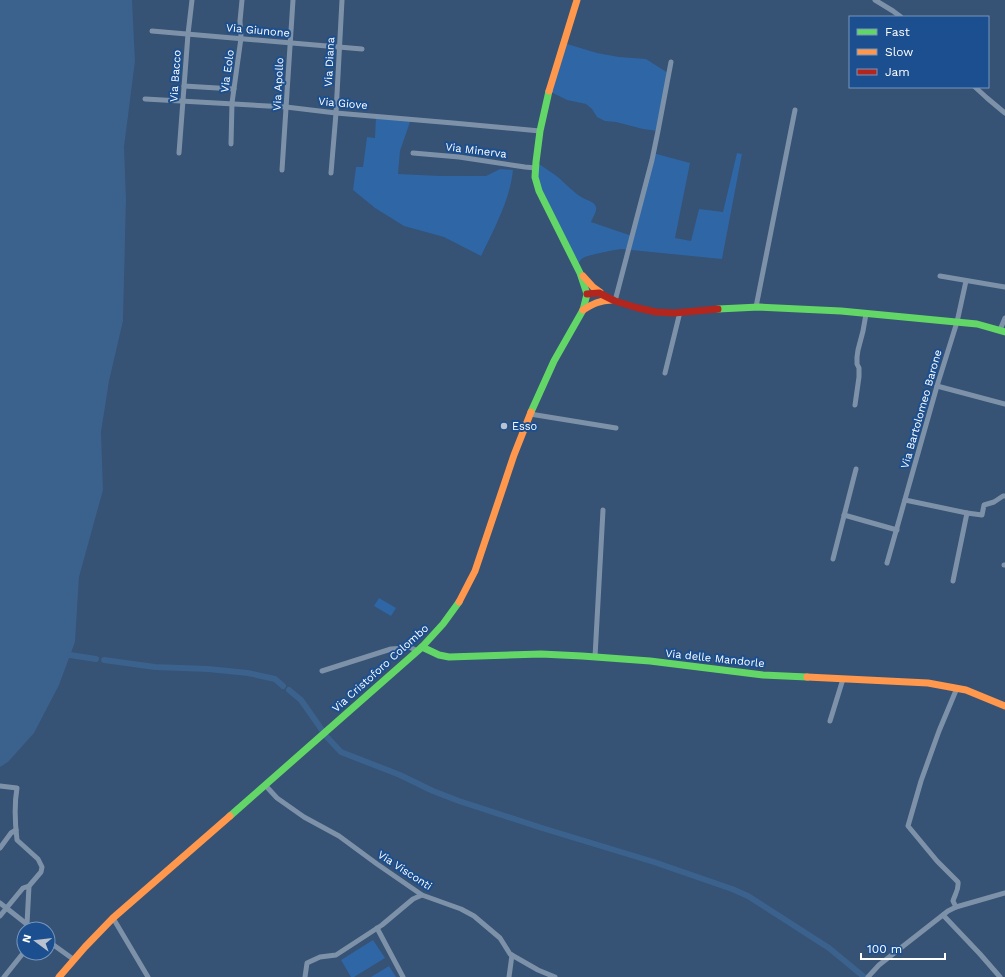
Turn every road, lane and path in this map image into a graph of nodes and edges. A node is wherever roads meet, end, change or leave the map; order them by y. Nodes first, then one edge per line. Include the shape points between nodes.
1 (192, 0) edge
2 (242, 0) edge
3 (293, 0) edge
4 (342, 0) edge
5 (577, 0) edge
6 (875, 0) edge
7 (900, 16) edge
8 (152, 31) dead end
9 (188, 34) junction
10 (241, 38) junction
11 (290, 42) junction
12 (340, 46) junction
13 (362, 49) dead end
14 (670, 62) dead end
15 (184, 86) junction
16 (976, 88) edge
17 (234, 89) junction
18 (145, 99) dead end
19 (183, 102) junction
20 (232, 104) junction
21 (286, 107) junction
22 (795, 110) dead end
23 (1005, 111) edge
24 (336, 113) junction
25 (540, 131) junction
26 (231, 144) dead end
27 (179, 153) dead end
28 (413, 153) dead end
29 (536, 168) junction
30 (282, 170) dead end
31 (331, 173) dead end
32 (580, 273) junction
33 (940, 276) dead end
34 (966, 280) junction
35 (1005, 287) edge
36 (587, 294) junction
37 (601, 297) junction
38 (614, 301) junction
39 (756, 307) junction
40 (583, 310) junction
41 (680, 312) junction
42 (866, 314) junction
43 (1005, 318) edge
44 (956, 322) junction
45 (1002, 331) edge
46 (666, 373) dead end
47 (937, 386) junction
48 (1005, 404) edge
49 (855, 405) dead end
50 (530, 414) junction
51 (616, 428) dead end
52 (856, 469) dead end
53 (1005, 496) edge
54 (905, 500) junction
55 (603, 510) dead end
56 (967, 513) junction
57 (844, 515) junction
58 (897, 530) junction
59 (833, 559) dead end
60 (887, 563) dead end
61 (953, 581) dead end
62 (420, 649) junction
63 (595, 657) junction
64 (322, 671) dead end
65 (844, 679) junction
66 (957, 688) junction
67 (1005, 706) edge
68 (830, 721) dead end
69 (265, 785) junction
70 (0, 786) edge
71 (16, 830) junction
72 (0, 848) edge
73 (29, 886) junction
74 (1005, 893) edge
75 (422, 895) junction
76 (0, 903) edge
77 (956, 907) junction
78 (6, 908) junction
79 (944, 915) junction
80 (0, 916) edge
81 (113, 918) junction
82 (23, 921) edge
83 (27, 921) edge
84 (377, 928) junction
85 (56, 947) edge
86 (512, 955) junction
87 (73, 959) junction
88 (17, 961) edge
89 (4, 977) edge
90 (59, 977) edge
91 (148, 977) edge
92 (304, 977) edge
93 (403, 977) edge
94 (509, 977) edge
95 (555, 977) edge
96 (868, 977) edge
97 (1000, 977) edge

1 - 9 street, Via Bacco
2 - 10 street, Via Eolo
3 - 11 street, Via Apollo
4 - 12 street, Via Diana
5 - 25 main road via 548,94
6 - 7 street
8 - 9 street, Via Giunone
9 - 10 street, Via Giunone
9 - 15 street, Via Bacco
10 - 11 street, Via Giunone
10 - 17 street, Via Eolo
11 - 12 street, Via Giunone
11 - 21 street, Via Apollo
12 - 13 street, Via Giunone
12 - 24 street, Via Diana
14 - 38 street via 653,153
15 - 17 street
15 - 19 street, Via Bacco
16 - 23 street
17 - 20 street, Via Eolo
18 - 19 street, Via Giove
19 - 20 street, Via Giove
19 - 27 street, Via Bacco
20 - 21 street, Via Giove
20 - 26 street, Via Eolo
21 - 24 street, Via Giove
21 - 30 street, Via Apollo
22 - 39 street
24 - 25 street, Via Giove
24 - 31 street, Via Diana
25 - 29 main road
28 - 29 street, Via Minerva
29 - 32 main road via 535,177 539,191
32 - 36 main road
32 - 37 main road
33 - 34 street
34 - 35 street
34 - 44 street, Via Bartolomeo Barone
36 - 37 main road via 594,292
36 - 40 main road, Via Cristoforo Colombo
37 - 38 main road
37 - 40 main road
38 - 41 main road via 644,310
39 - 41 main road
39 - 42 main road
40 - 50 main road, Via Cristoforo Colombo via 554,361
41 - 46 street
42 - 44 main road
42 - 49 street via 857,358 859,377
43 - 45 street
44 - 45 main road via 977,324
44 - 47 street, Via Bartolomeo Barone
47 - 48 street
47 - 54 street, Via Bartolomeo Barone
50 - 51 street
50 - 62 main road, Via Cristoforo Colombo via 475,571 452,612
52 - 57 street
53 - 56 street via 984,505 982,515
54 - 56 street
54 - 58 street, Via Bartolomeo Barone
55 - 63 street
56 - 61 street
57 - 58 street
57 - 59 street
58 - 60 street, Via Bartolomeo Barone
62 - 63 main road, Via delle Mandorle via 449,657 541,654
62 - 64 street via 391,649
62 - 69 main road, Via Cristoforo Colombo
63 - 65 main road, Via delle Mandorle via 763,675
65 - 66 main road, Via delle Mandorle
65 - 68 street
66 - 67 main road, Via delle Mandorle
66 - 77 street via 939,731 908,826 958,882 953,901
69 - 75 street, Via Visconti via 304,817 339,836
69 - 81 main road, Via Cristoforo Colombo
70 - 71 street via 17,788
71 - 72 street
71 - 73 street via 17,840 38,859 42,867
73 - 78 street via 23,888
73 - 83 street
74 - 77 street
75 - 84 street via 413,899
75 - 86 street, Via Visconti via 474,916 500,938
76 - 78 street
77 - 79 street
78 - 80 street
78 - 82 street
79 - 96 street via 879,965
79 - 97 street
81 - 87 main road, Via Cristoforo Colombo
81 - 91 street
84 - 92 street via 336,954 307,963
84 - 93 street
85 - 87 street
86 - 94 street
86 - 95 street, Via Visconti
87 - 90 main road, Via Cristoforo Colombo
88 - 89 street

